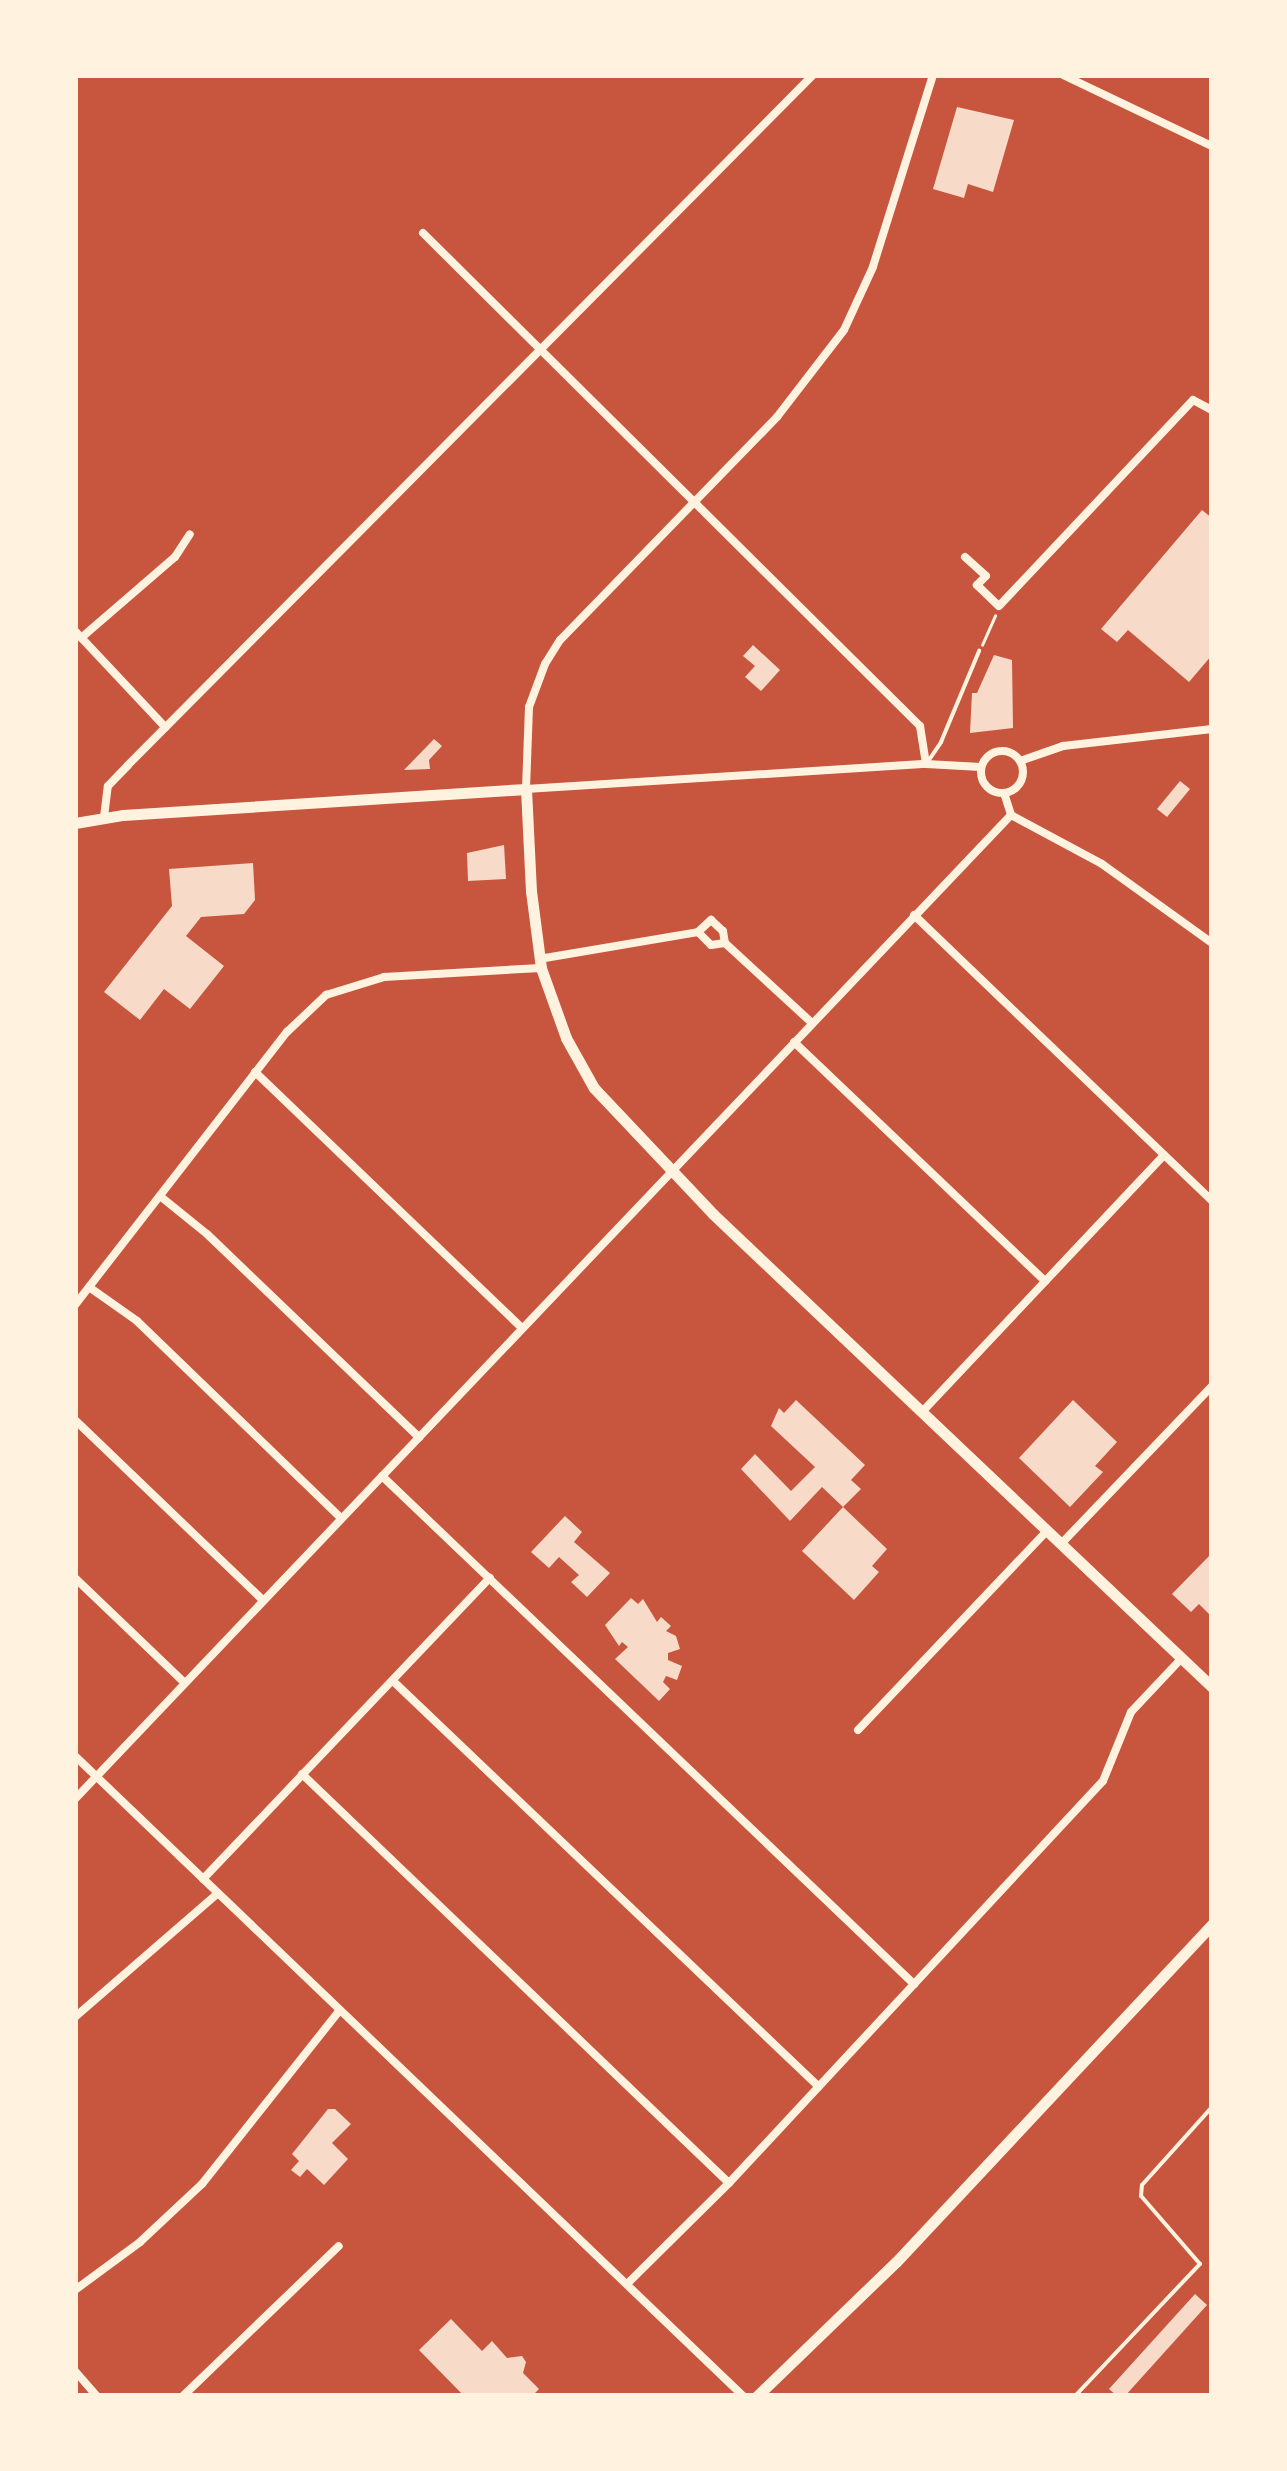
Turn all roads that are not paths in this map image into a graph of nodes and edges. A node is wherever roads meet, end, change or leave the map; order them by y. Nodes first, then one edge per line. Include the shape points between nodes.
1 (813, 75) edge
2 (933, 75) edge
3 (1063, 75) edge
4 (1212, 146) edge
5 (423, 233) dead end
6 (540, 350) junction
7 (1212, 410) edge
8 (693, 503) junction
9 (190, 534) dead end
10 (966, 557) dead end
11 (78, 634) edge
12 (980, 651) road end
13 (165, 728) junction
14 (1212, 728) edge
15 (1020, 761) junction
16 (926, 764) junction
17 (981, 767) junction
18 (526, 789) junction
19 (1004, 793) junction
20 (1011, 815) junction
21 (104, 817) junction
22 (75, 822) edge
23 (914, 915) junction
24 (698, 932) junction
25 (725, 943) junction
26 (1212, 943) edge
27 (540, 964) junction
28 (812, 1023) junction
29 (794, 1042) junction
30 (255, 1072) junction
31 (1164, 1155) junction
32 (670, 1173) junction
33 (160, 1196) junction
34 (1212, 1201) edge
35 (1045, 1281) junction
36 (89, 1287) junction
37 (75, 1305) edge
38 (522, 1328) junction
39 (1212, 1386) edge
40 (922, 1412) junction
41 (75, 1420) edge
42 (419, 1436) junction
43 (382, 1476) junction
44 (341, 1518) junction
45 (1047, 1531) junction
46 (1060, 1544) junction
47 (75, 1578) edge
48 (490, 1578) junction
49 (263, 1600) junction
50 (1181, 1659) junction
51 (393, 1681) junction
52 (184, 1682) junction
53 (1212, 1687) edge
54 (858, 1730) dead end
55 (75, 1756) edge
56 (302, 1774) junction
57 (96, 1776) junction
58 (75, 1798) edge
59 (203, 1879) junction
60 (218, 1893) junction
61 (1212, 1924) edge
62 (914, 1984) junction
63 (340, 2010) junction
64 (75, 2017) edge
65 (819, 2087) junction
66 (1212, 2107) edge
67 (729, 2183) junction
68 (338, 2246) dead end
69 (627, 2284) junction
70 (75, 2290) edge
71 (75, 2371) edge
72 (97, 2396) edge
73 (184, 2396) edge
74 (743, 2396) edge
75 (758, 2396) edge
76 (1075, 2396) edge

1 - 6 street
2 - 8 street via 873,267 844,330 777,417
3 - 4 street
5 - 6 street
6 - 8 street
6 - 13 street
7 - 10 street via 1193,400 999,606 978,585 986,576
8 - 16 street via 920,726
8 - 18 street via 578,619 545,664 529,707
9 - 11 street via 175,557
11 - 13 street
12 - 16 lane
13 - 21 street via 108,786
14 - 15 street via 1062,746
15 - 17 street via 996,752
15 - 19 street via 1021,782
16 - 17 street
16 - 18 street
17 - 19 street via 986,786
18 - 21 main road
18 - 27 main road
19 - 20 street
20 - 23 street
20 - 26 street via 1102,864
21 - 22 main road
23 - 28 street
23 - 31 street
24 - 25 street via 711,945
24 - 25 street via 711,920 724,931
24 - 27 street
25 - 28 street
27 - 30 street via 347,985 306,1010
27 - 32 main road via 586,1075
28 - 29 street
29 - 32 street
29 - 35 street
30 - 33 street
30 - 38 street
31 - 34 street
31 - 35 street
32 - 38 street
32 - 40 main road
33 - 36 street
33 - 42 street
35 - 40 street
36 - 37 street
36 - 44 street via 137,1321
38 - 42 street
39 - 46 street
40 - 45 main road
41 - 49 street
42 - 43 street
43 - 44 street
43 - 48 street
44 - 49 street
45 - 46 main road
45 - 54 street
46 - 50 main road
47 - 52 street
48 - 51 street
48 - 62 street
49 - 52 street
50 - 53 main road
50 - 62 street via 1131,1712 1103,1781
51 - 56 street
51 - 65 street
52 - 57 street
55 - 57 street
56 - 59 street
56 - 67 street
57 - 58 street
57 - 59 street
59 - 60 street
60 - 63 street
60 - 64 street
61 - 75 main road via 896,2262
62 - 65 street
63 - 69 street
63 - 70 street via 202,2184
65 - 67 street
66 - 76 lane via 1149,2176 1141,2196 1200,2264
67 - 69 street
68 - 73 street
69 - 74 street
71 - 72 street

